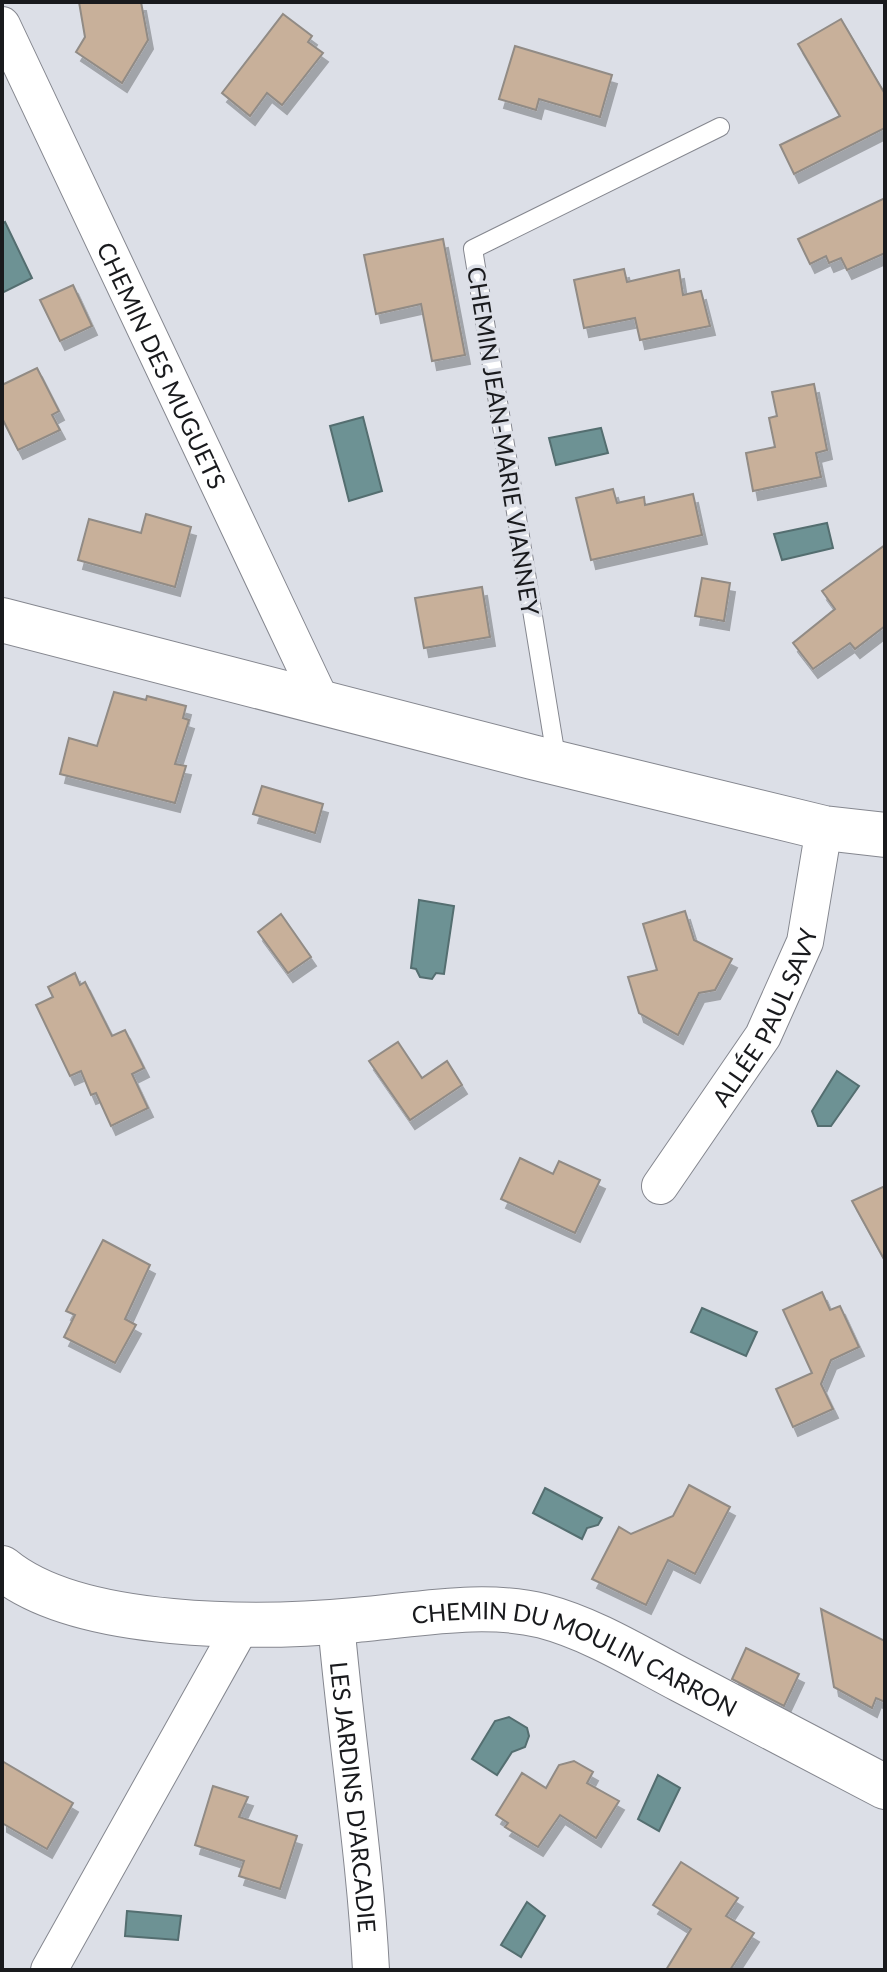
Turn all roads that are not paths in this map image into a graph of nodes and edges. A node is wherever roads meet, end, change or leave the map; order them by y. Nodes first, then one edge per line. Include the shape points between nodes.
1 (2, 25) edge
2 (720, 127) dead end
3 (2, 620) edge
4 (322, 703) junction
5 (557, 763) junction
6 (824, 828) junction
7 (885, 835) edge
8 (660, 1186) dead end
9 (2, 1568) edge
10 (336, 1622) junction
11 (242, 1625) junction
12 (885, 1787) edge
13 (49, 1970) edge
14 (371, 1970) edge

1 - 4 street, CHEMIN DES MUGUETS
2 - 5 lane, CHEMIN JEAN-MARIE VIANNEY via 473,249
3 - 4 street
4 - 5 street
5 - 6 street
6 - 7 street
6 - 8 street, ALLÉE PAUL SAVY via 805,942 763,1036
9 - 11 street, CHEMIN DU MOULIN CARRON via 45,1594 90,1608
10 - 11 street, CHEMIN DU MOULIN CARRON
10 - 12 street, CHEMIN DU MOULIN CARRON via 491,1610 542,1616 598,1637
10 - 14 street, LES JARDINS D'ARCADIE
11 - 13 street

